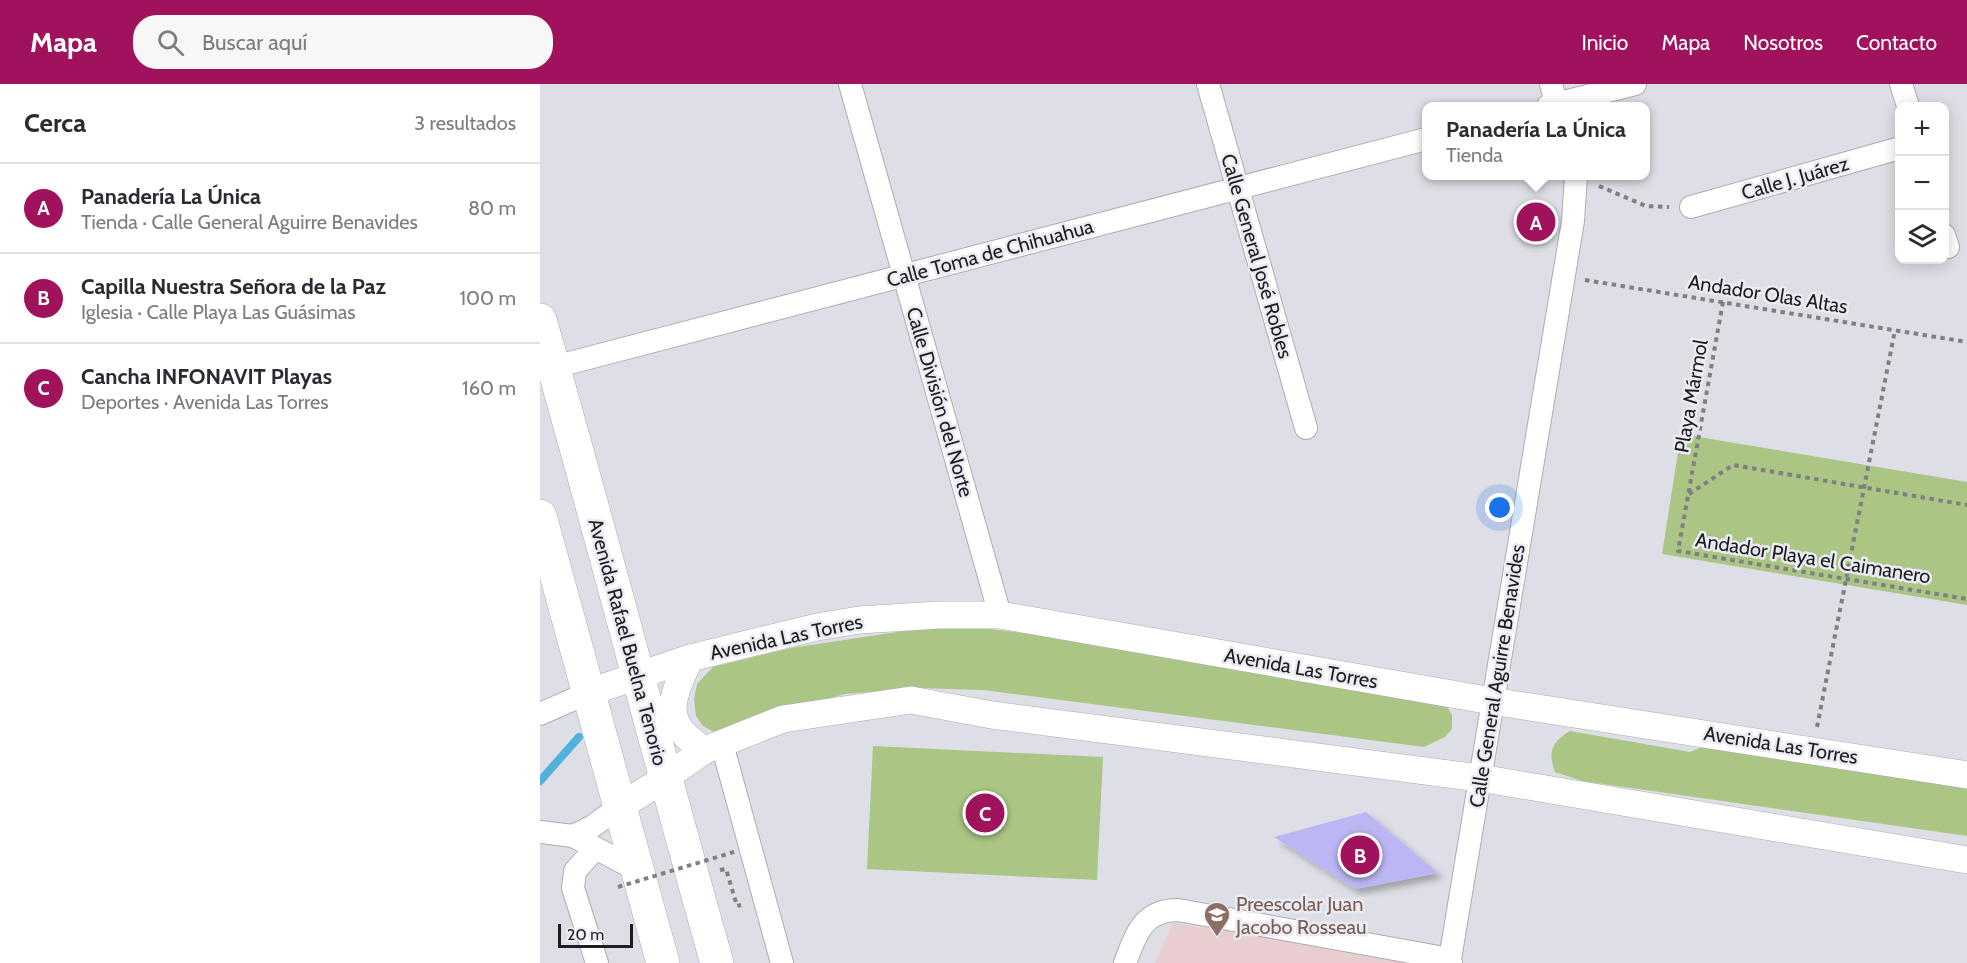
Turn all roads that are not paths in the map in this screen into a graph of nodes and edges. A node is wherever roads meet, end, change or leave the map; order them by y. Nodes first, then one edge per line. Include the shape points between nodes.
1 (850, 84) edge
2 (1208, 84) edge
3 (1635, 84) edge
4 (1901, 84) edge
5 (1553, 100) edge
6 (1907, 102) edge
7 (1422, 140) edge
8 (1895, 149) edge
9 (1576, 180) edge
10 (1238, 188) junction
11 (1691, 207) road end
12 (904, 276) junction
13 (540, 320) edge
14 (554, 367) junction
15 (1306, 428) dead end
16 (540, 516) edge
17 (1000, 615) junction
18 (690, 658) junction
19 (639, 674) junction
20 (590, 692) junction
21 (1492, 701) junction
22 (540, 714) edge
23 (714, 747) junction
24 (1967, 774) edge
25 (1480, 778) junction
26 (664, 779) junction
27 (619, 807) junction
28 (540, 832) edge
29 (573, 836) junction
30 (595, 849) junction
31 (1967, 860) edge
32 (627, 878) junction
33 (1451, 961) edge
34 (597, 963) edge
35 (663, 963) edge
36 (717, 963) edge
37 (782, 963) edge
38 (1125, 963) edge

1 - 12 street, Calle División del Norte
2 - 10 street, Calle General José Robles
3 - 5 street
4 - 6 street
7 - 10 street, Calle Toma de Chihuahua
8 - 11 street, Calle J. Juárez
9 - 21 street, Calle General Aguirre Benavides via 1573,221
10 - 12 street, Calle Toma de Chihuahua
10 - 15 street, Calle General José Robles
12 - 14 street, Calle Toma de Chihuahua
12 - 17 street, Calle División del Norte
13 - 14 main road, Avenida Rafael Buelna Tenorio
14 - 19 main road, Avenida Rafael Buelna Tenorio
16 - 20 main road
17 - 18 street, Avenida Las Torres via 859,620
17 - 21 street, Avenida Las Torres
18 - 19 street, Avenida Las Torres
18 - 23 street via 674,692 675,722 689,741
19 - 20 street, Avenida Las Torres
19 - 26 main road, Avenida Rafael Buelna Tenorio
20 - 22 street
20 - 27 main road
21 - 24 street, Avenida Las Torres
21 - 25 street, Calle General Aguirre Benavides
23 - 25 street via 783,719 911,700 992,716
23 - 26 street
23 - 37 street
25 - 31 street
25 - 33 street, Calle General Aguirre Benavides
26 - 27 street
26 - 36 main road, Avenida Rafael Buelna Tenorio
27 - 29 street
27 - 32 main road
28 - 29 street
29 - 30 street
30 - 32 street
30 - 34 street via 574,871 573,888
32 - 35 main road
33 - 38 street via 1166,910 1152,916 1138,931

